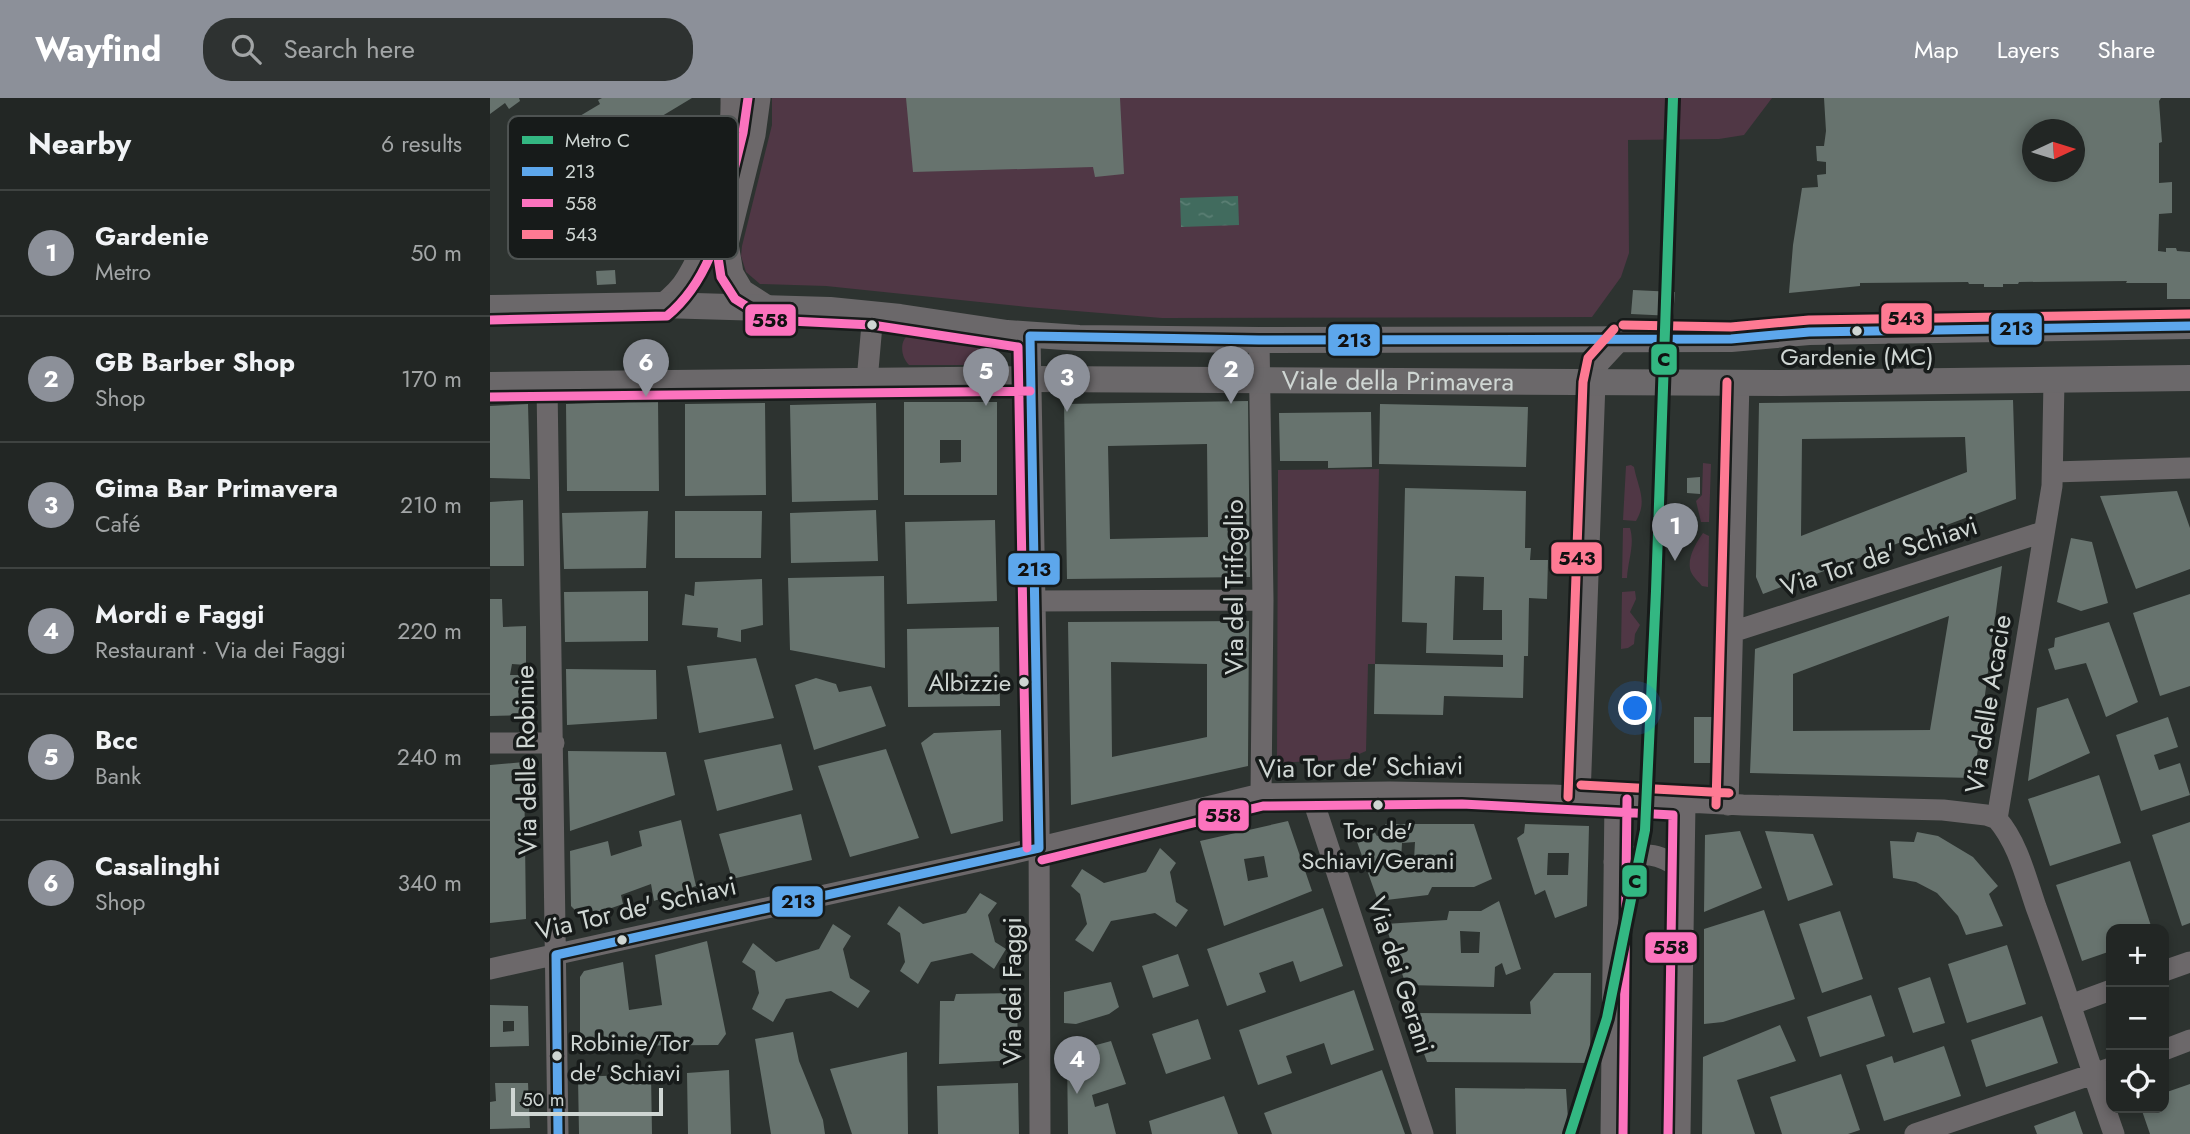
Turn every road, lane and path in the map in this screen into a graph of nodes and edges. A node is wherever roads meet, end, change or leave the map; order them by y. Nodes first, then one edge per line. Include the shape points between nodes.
1 (731, 98) edge
2 (760, 98) edge
3 (731, 116) edge
4 (738, 204) edge
5 (696, 259) edge
6 (731, 259) edge
7 (662, 305) junction
8 (771, 308) junction
9 (490, 309) edge
10 (873, 313) junction
11 (2190, 326) edge
12 (1030, 336) junction
13 (1623, 337) junction
14 (1259, 340) junction
15 (2190, 378) edge
16 (1030, 379) junction
17 (1261, 380) junction
18 (867, 381) junction
19 (2054, 381) junction
20 (1595, 382) junction
21 (1739, 382) junction
22 (490, 385) edge
23 (547, 385) junction
24 (2190, 468) edge
25 (2053, 472) junction
26 (2043, 532) junction
27 (1263, 600) junction
28 (1034, 601) junction
29 (1732, 632) junction
30 (490, 743) edge
31 (554, 743) junction
32 (1261, 794) junction
33 (1311, 794) junction
34 (1580, 797) junction
35 (1615, 799) junction
36 (1685, 803) junction
37 (1728, 805) junction
38 (1997, 819) junction
39 (1039, 848) junction
40 (1614, 862) junction
41 (1683, 870) junction
42 (556, 955) junction
43 (2190, 962) edge
44 (490, 969) edge
45 (2169, 969) edge
46 (2106, 992) edge
47 (2070, 1004) junction
48 (2190, 1040) edge
49 (2169, 1047) edge
50 (2102, 1071) edge
51 (558, 1134) edge
52 (1040, 1134) edge
53 (1423, 1134) edge
54 (1611, 1134) edge
55 (1680, 1134) edge
56 (1915, 1134) edge
57 (2114, 1134) edge

1 - 3 street
2 - 4 street
5 - 7 street via 688,277
6 - 8 street via 743,290
7 - 8 main road, Viale della Primavera
7 - 9 main road, Viale della Primavera
8 - 10 main road, Viale della Primavera
10 - 12 main road, Viale della Primavera
10 - 18 street
11 - 13 main road, Viale della Primavera
12 - 14 main road, Viale della Primavera
12 - 16 street, Via dei Faggi
13 - 14 main road, Viale della Primavera
13 - 20 street via 1598,364
14 - 17 street, Via del Trifoglio
15 - 19 main road, Viale della Primavera
16 - 17 main road, Viale della Primavera
16 - 18 main road, Viale della Primavera
16 - 28 street, Via dei Faggi
17 - 20 main road, Viale della Primavera
17 - 27 street, Via del Trifoglio
18 - 23 main road, Viale della Primavera
19 - 21 main road, Viale della Primavera
19 - 25 street, Via delle Acacie
20 - 21 main road, Viale della Primavera
20 - 34 street
21 - 29 street
22 - 23 main road, Viale della Primavera
23 - 31 street, Via delle Robinie
24 - 25 street
25 - 26 street, Via delle Acacie
26 - 29 street, Via Tor de' Schiavi
26 - 38 street, Via delle Acacie
27 - 28 street
27 - 32 street, Via del Trifoglio
28 - 39 street, Via dei Faggi
29 - 37 street
30 - 31 street
31 - 42 street, Via delle Robinie
32 - 33 street, Via Tor de' Schiavi
32 - 39 street, Via Tor de' Schiavi
33 - 34 street, Via Tor de' Schiavi
33 - 53 street, Via dei Gerani
34 - 35 street, Via Tor de' Schiavi
35 - 36 street, Via Tor de' Schiavi
35 - 40 street
36 - 37 street, Via Tor de' Schiavi
36 - 41 street
37 - 38 street, Via Tor de' Schiavi via 1943,810
38 - 47 street, Via delle Acacie via 2018,857
39 - 42 street, Via Tor de' Schiavi
39 - 52 street, Via dei Faggi
40 - 41 street via 1651,854
40 - 54 street
41 - 55 street
42 - 44 street, Via Tor de' Schiavi
42 - 51 street, Via delle Robinie
43 - 45 street
46 - 47 street
47 - 50 street, Via delle Acacie
48 - 49 street
50 - 56 street
50 - 57 street, Via delle Acacie

